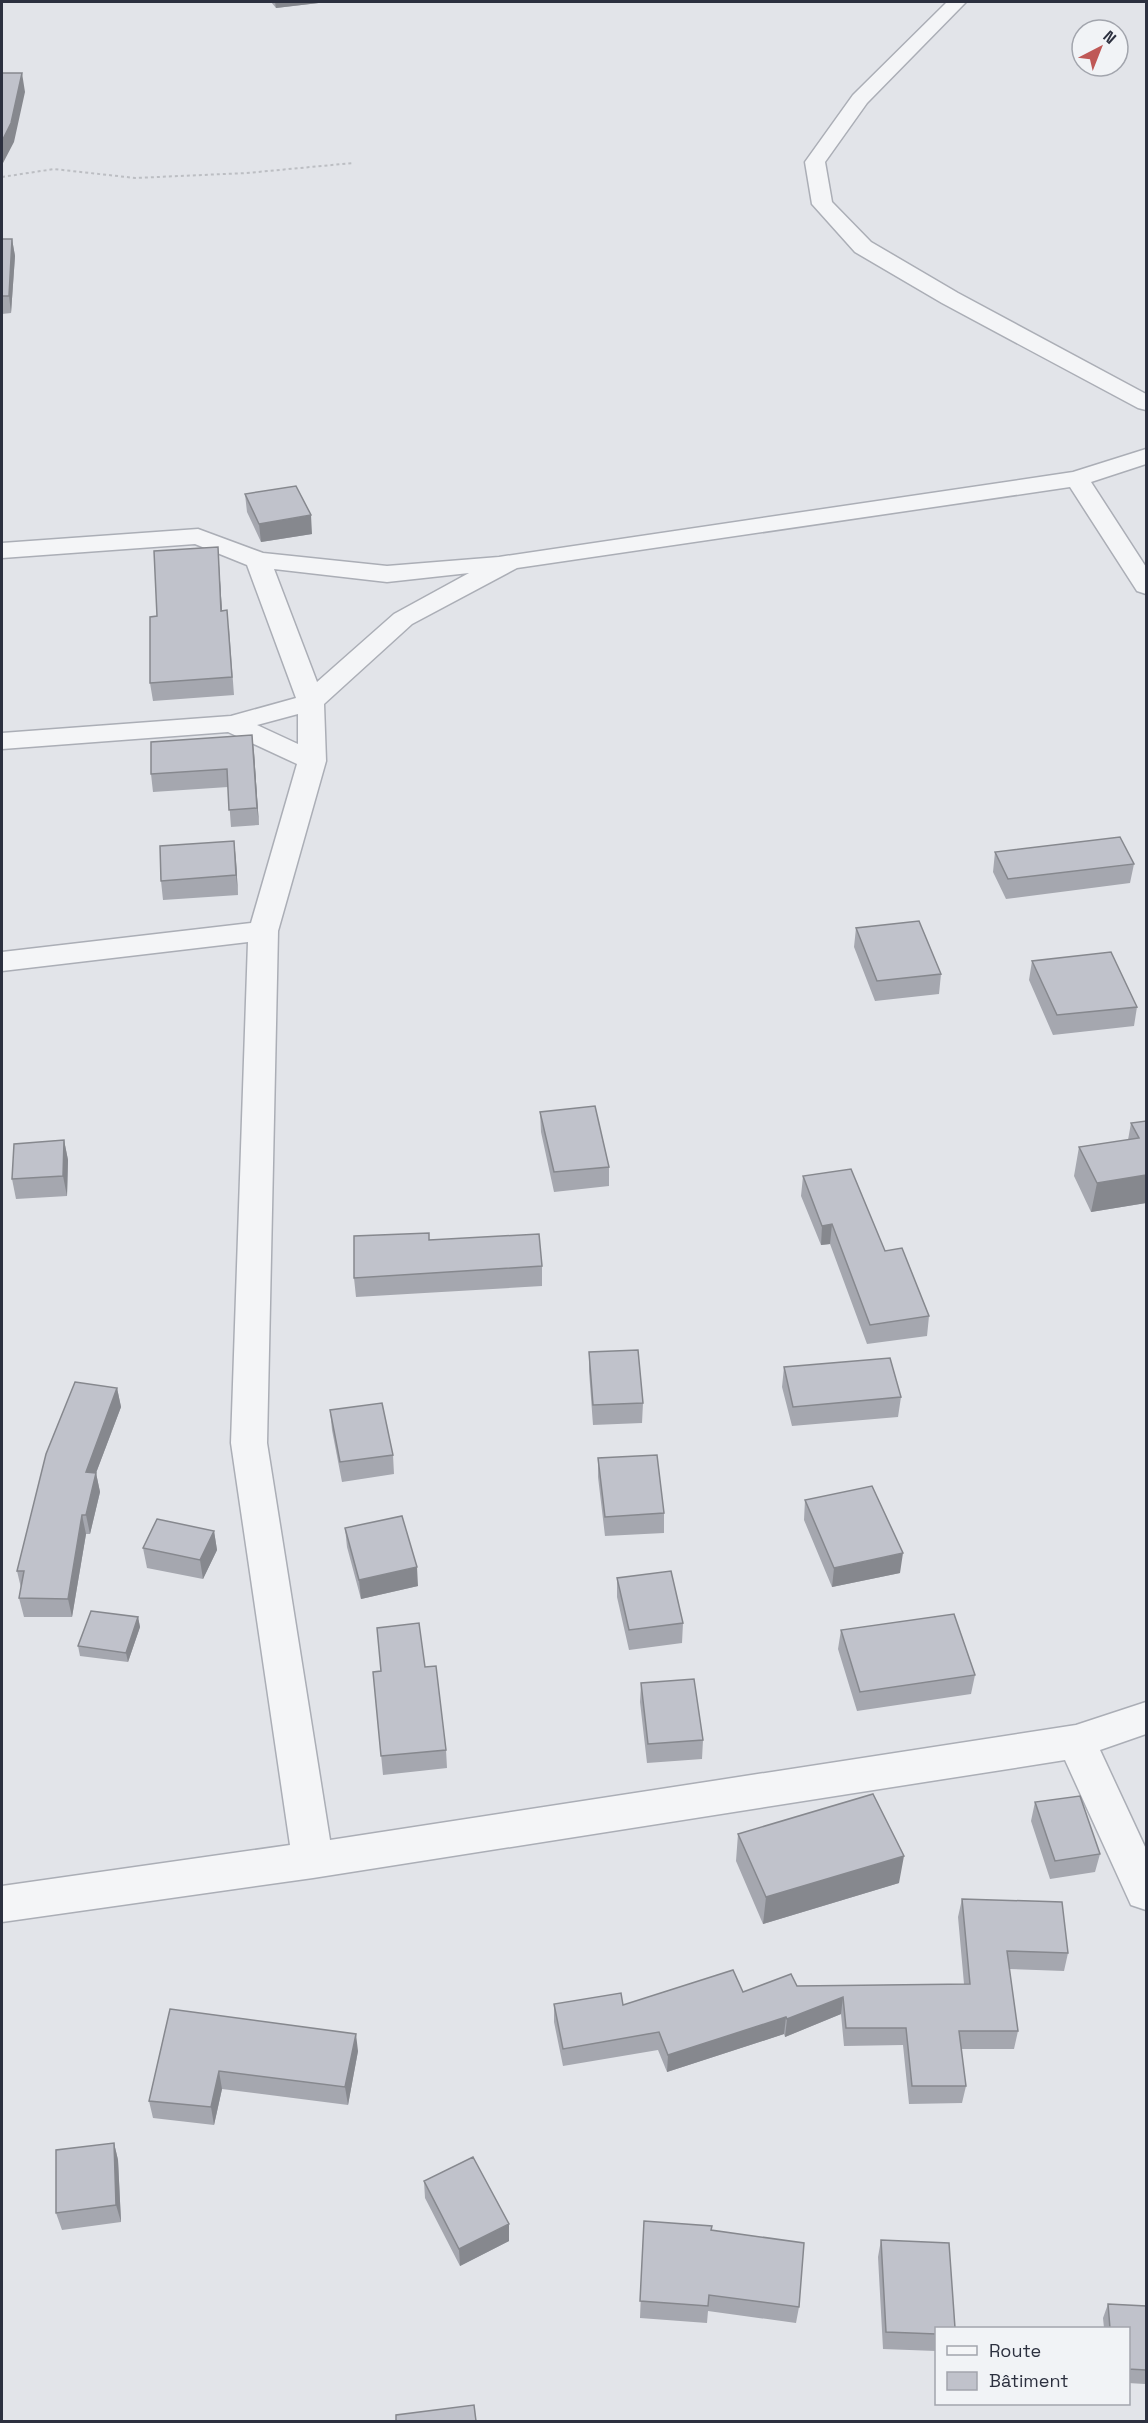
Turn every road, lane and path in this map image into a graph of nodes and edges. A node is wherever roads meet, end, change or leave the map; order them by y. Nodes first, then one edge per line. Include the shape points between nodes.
1 (957, 2) edge
2 (353, 164) dead end
3 (2, 177) edge
4 (1146, 403) edge
5 (1146, 456) edge
6 (1077, 479) junction
7 (2, 550) edge
8 (258, 560) junction
9 (510, 561) junction
10 (1146, 586) edge
11 (311, 702) junction
12 (232, 724) junction
13 (2, 741) edge
14 (312, 761) junction
15 (263, 931) junction
16 (2, 961) edge
17 (1146, 1718) edge
18 (1076, 1743) junction
19 (313, 1860) junction
20 (1146, 1893) edge
21 (2, 1904) edge

1 - 4 street via 861,99 815,162 822,204 863,247
2 - 3 path via 135,178 54,170
5 - 6 street
6 - 9 street
6 - 10 street
7 - 8 street via 198,536
8 - 9 street via 387,574
8 - 11 street
9 - 11 street via 404,619
11 - 12 street
11 - 14 street
12 - 13 street
12 - 14 street
14 - 15 street
15 - 16 street
15 - 19 street via 249,1443
17 - 18 street
18 - 19 street
18 - 20 street
19 - 21 street

